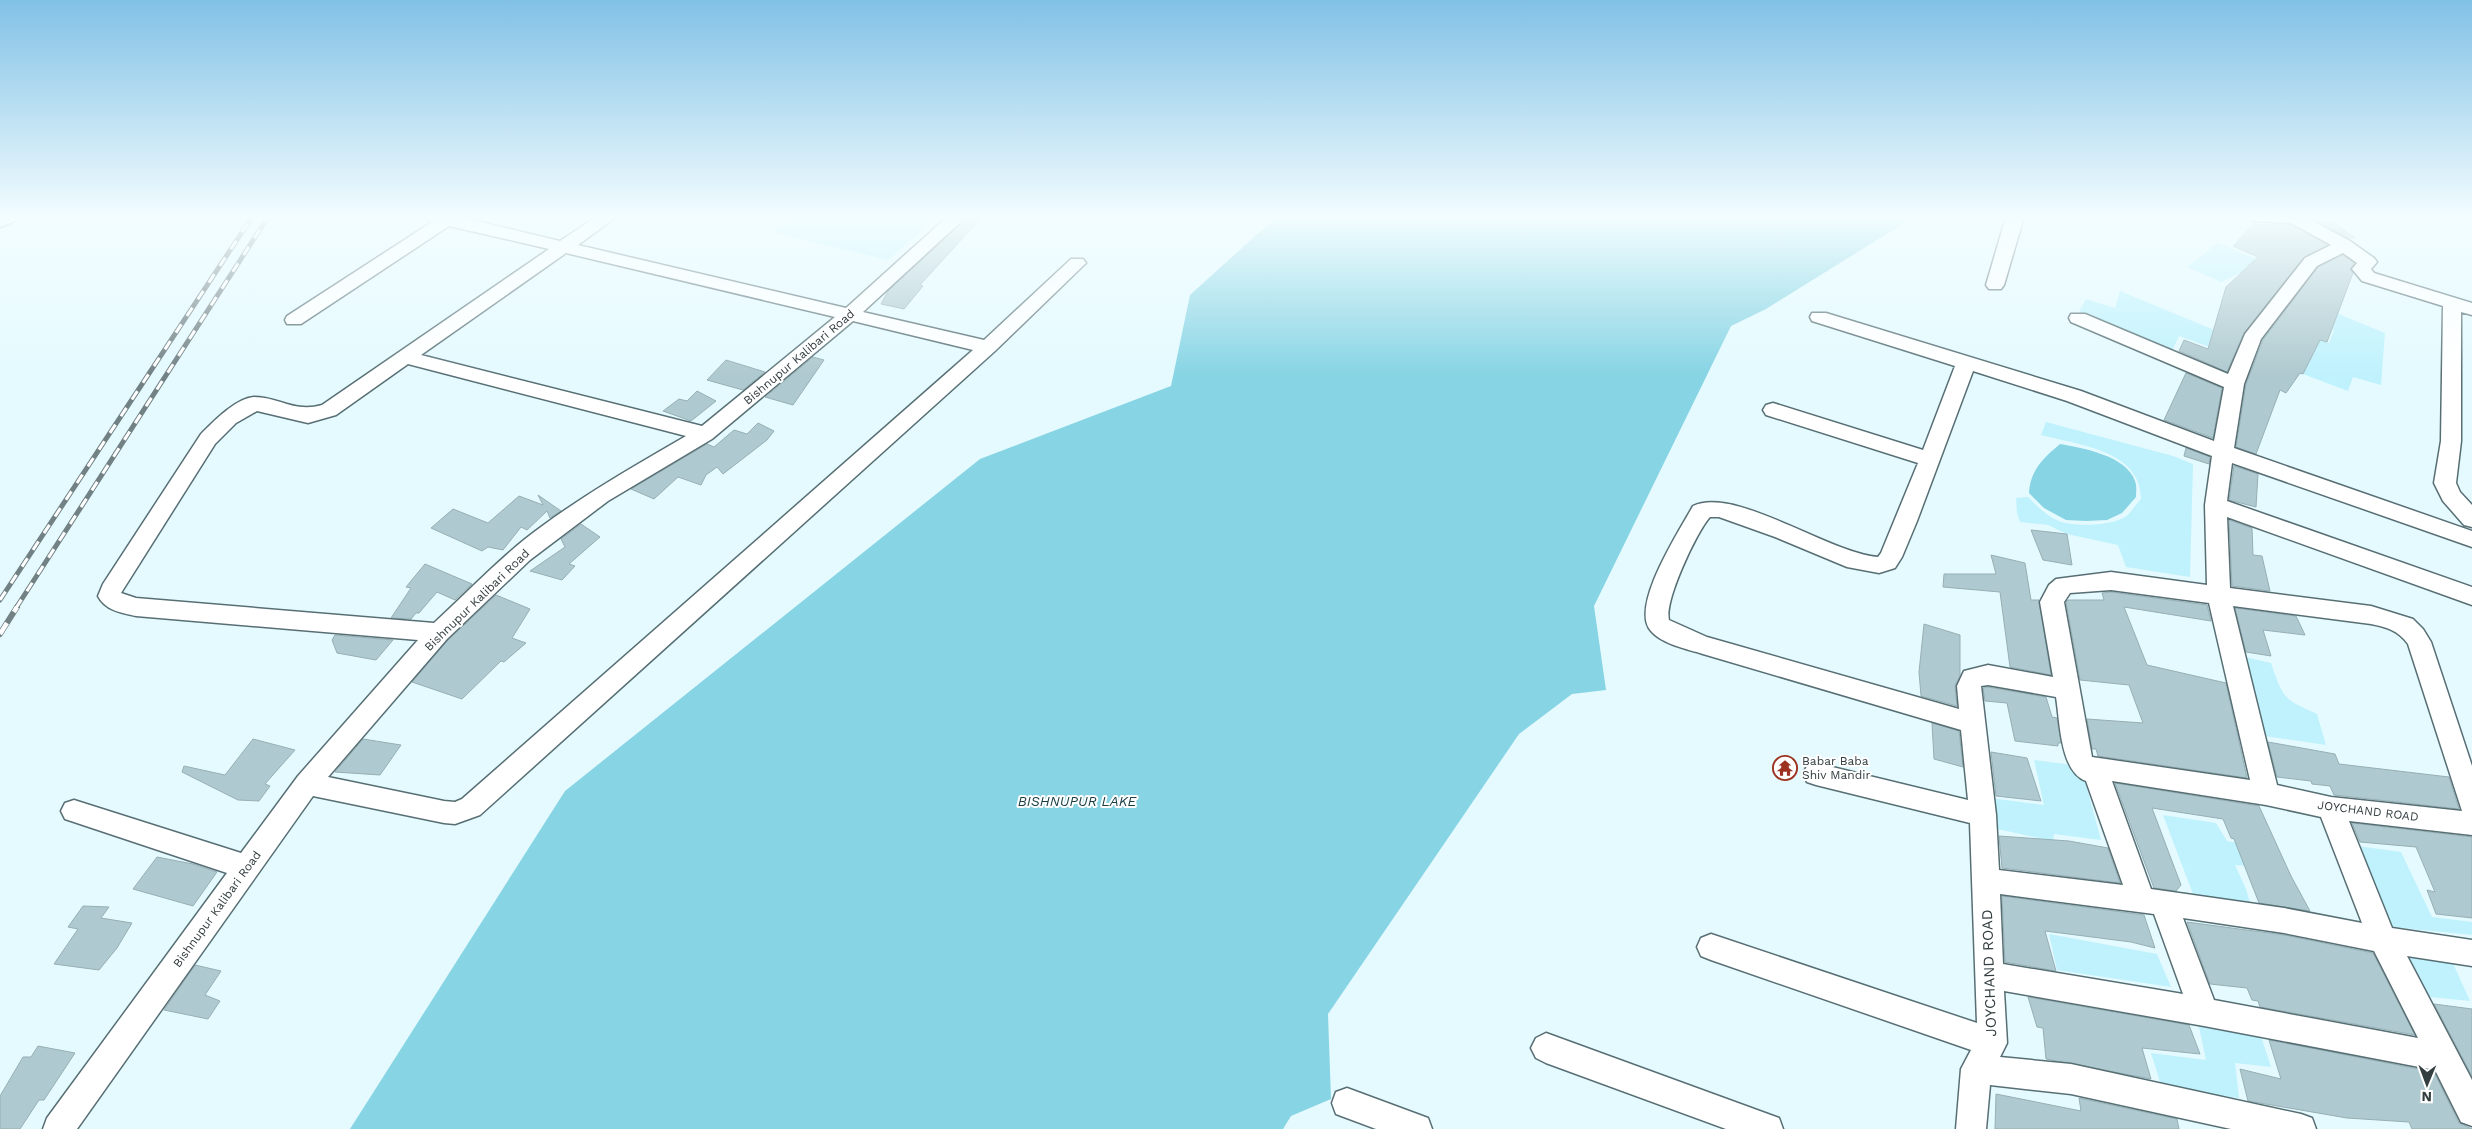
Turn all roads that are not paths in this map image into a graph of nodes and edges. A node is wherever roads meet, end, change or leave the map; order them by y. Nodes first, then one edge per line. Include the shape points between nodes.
1 (368, 270) edge
2 (533, 270) edge
3 (660, 270) edge
4 (898, 270) edge
5 (1070, 270) edge
6 (2000, 270) edge
7 (2305, 270) edge
8 (2362, 270) edge
9 (1995, 285) dead end
10 (2452, 304) junction
11 (2472, 309) edge
12 (850, 313) junction
13 (1819, 317) dead end
14 (2078, 318) dead end
15 (294, 320) dead end
16 (988, 347) junction
17 (404, 357) junction
18 (1966, 363) junction
19 (2234, 384) junction
20 (1773, 410) dead end
21 (705, 434) junction
22 (2223, 452) junction
23 (1929, 460) junction
24 (2451, 496) junction
25 (2472, 504) edge
26 (2216, 506) junction
27 (2472, 519) edge
28 (2472, 539) edge
29 (2219, 595) junction
30 (2472, 596) edge
31 (439, 633) junction
32 (2067, 689) junction
33 (1972, 723) junction
34 (2091, 769) junction
35 (1816, 774) dead end
36 (308, 784) junction
37 (2266, 794) junction
38 (2472, 805) edge
39 (2330, 808) junction
40 (74, 811) dead end
41 (1982, 815) junction
42 (2472, 824) edge
43 (246, 867) junction
44 (1985, 880) junction
45 (2153, 902) junction
46 (2383, 940) junction
47 (1710, 947) dead end
48 (2472, 953) edge
49 (1989, 975) junction
50 (2204, 1012) junction
51 (1992, 1043) junction
52 (1546, 1048) dead end
53 (2442, 1057) junction
54 (1976, 1069) junction
55 (1347, 1103) dead end
56 (2472, 1111) edge
57 (2267, 1125) edge
58 (58, 1129) edge
59 (1417, 1129) edge
60 (1768, 1129) edge
61 (1971, 1129) edge
62 (2301, 1129) edge

1 - 15 street
2 - 17 street
3 - 12 street
4 - 12 street, Bishnupur Kalibari Road
5 - 16 street
6 - 9 street
7 - 19 street via 2252,338
8 - 10 street via 2368,277
10 - 11 street
10 - 24 street via 2451,432 2444,476
12 - 16 street
12 - 21 street, Bishnupur Kalibari Road
13 - 18 street
14 - 19 street
16 - 36 street via 471,807 455,813 444,812
17 - 21 street
17 - 31 street via 319,414 303,415 254,404 229,418 208,439 109,596 123,605 136,607
18 - 22 street via 2074,396
18 - 23 street
19 - 22 street
20 - 23 street
21 - 31 street, Bishnupur Kalibari Road via 600,496 548,533
22 - 26 street
22 - 28 street
23 - 33 street via 1887,562 1879,565 1847,559 1783,531 1720,509 1707,509 1701,512 1677,555 1656,604 1655,615 1657,624 1664,629 1703,645
24 - 25 street
24 - 27 street
26 - 29 street
26 - 30 street
29 - 32 street via 2112,581 2064,585 2056,591 2052,602
29 - 37 street
29 - 38 street via 2371,615 2401,623 2412,630 2419,642
31 - 36 street, Bishnupur Kalibari Road
32 - 33 street, JOYCHAND ROAD via 1988,675 1973,678 1969,686
32 - 34 street via 2080,763
33 - 41 street, JOYCHAND ROAD
34 - 37 street, JOYCHAND ROAD
34 - 45 street
35 - 41 street
36 - 43 street, Bishnupur Kalibari Road
37 - 39 street, JOYCHAND ROAD
39 - 42 street, JOYCHAND ROAD
39 - 46 street
40 - 43 street
41 - 44 street, JOYCHAND ROAD
43 - 58 street, Bishnupur Kalibari Road
44 - 45 street
44 - 49 street, JOYCHAND ROAD
45 - 46 street via 2325,927
45 - 50 street
46 - 48 street
46 - 53 street
47 - 51 street
49 - 50 street
49 - 51 street, JOYCHAND ROAD
50 - 53 street
51 - 54 street, JOYCHAND ROAD
52 - 60 street
53 - 56 street
54 - 57 street via 2071,1079
54 - 61 street
55 - 59 street
57 - 62 street

